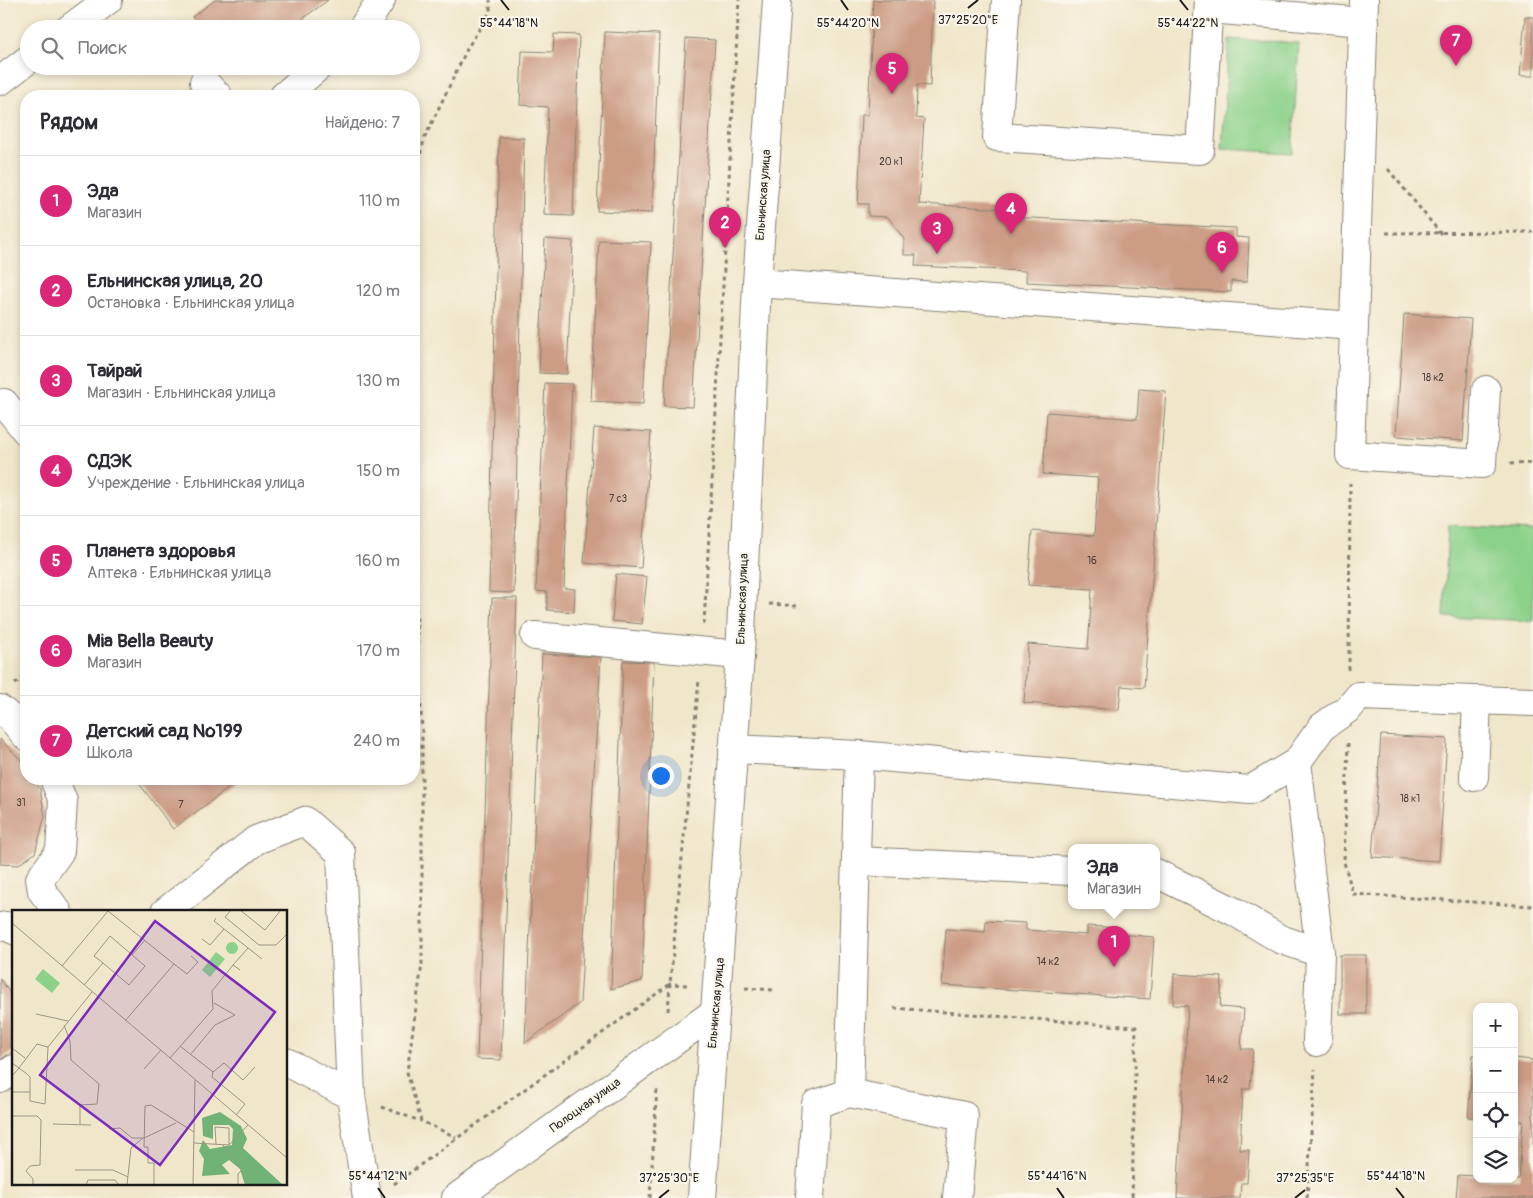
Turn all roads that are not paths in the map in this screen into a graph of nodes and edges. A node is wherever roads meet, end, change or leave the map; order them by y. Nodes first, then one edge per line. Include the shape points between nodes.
1 (108, 0) edge
2 (380, 0) edge
3 (777, 0) edge
4 (1006, 0) edge
5 (1209, 4) edge
6 (1364, 11) edge
7 (81, 20) edge
8 (368, 20) edge
9 (20, 66) edge
10 (308, 75) edge
11 (0, 81) edge
12 (291, 90) edge
13 (756, 283) junction
14 (1354, 326) junction
15 (1486, 390) dead end
16 (0, 405) edge
17 (20, 424) edge
18 (535, 636) dead end
19 (740, 655) junction
20 (1477, 700) junction
21 (1533, 702) edge
22 (0, 709) edge
23 (20, 729) edge
24 (734, 749) junction
25 (859, 756) junction
26 (1297, 762) junction
27 (1474, 778) dead end
28 (56, 785) edge
29 (856, 861) junction
30 (1068, 871) edge
31 (1160, 875) edge
32 (56, 910) edge
33 (168, 910) edge
34 (0, 927) edge
35 (12, 929) edge
36 (1320, 953) junction
37 (715, 1012) junction
38 (1317, 1042) road end
39 (288, 1063) edge
40 (12, 1070) edge
41 (0, 1079) edge
42 (849, 1093) junction
43 (351, 1096) junction
44 (366, 1198) edge
45 (456, 1198) edge
46 (702, 1198) edge
47 (810, 1198) edge
48 (957, 1198) edge

1 - 7 street
2 - 8 street
3 - 13 street, Ельнинская улица
4 - 5 street via 997,137 1200,150
5 - 6 street
6 - 14 street
9 - 11 street
10 - 12 street
13 - 14 street
13 - 19 street, Ельнинская улица
14 - 15 street via 1350,454 1482,464
16 - 17 street via 4,403
18 - 19 street
19 - 24 street, Ельнинская улица
20 - 21 street
20 - 26 street via 1358,696 1349,708 1322,727
20 - 27 street
22 - 23 street
24 - 25 street
24 - 37 street, Ельнинская улица
25 - 26 street via 1250,790
25 - 29 street
26 - 36 street
28 - 32 street via 63,801 60,851 40,879 42,891
29 - 30 street
29 - 42 street
31 - 36 street via 1235,912 1280,939
33 - 43 street via 256,840 305,821 341,853
34 - 35 street
36 - 38 street
37 - 45 street, Полоцкая улица
37 - 46 street, Ельнинская улица
39 - 43 street
40 - 41 street
42 - 47 street via 816,1104
42 - 48 street via 964,1116
43 - 44 street

